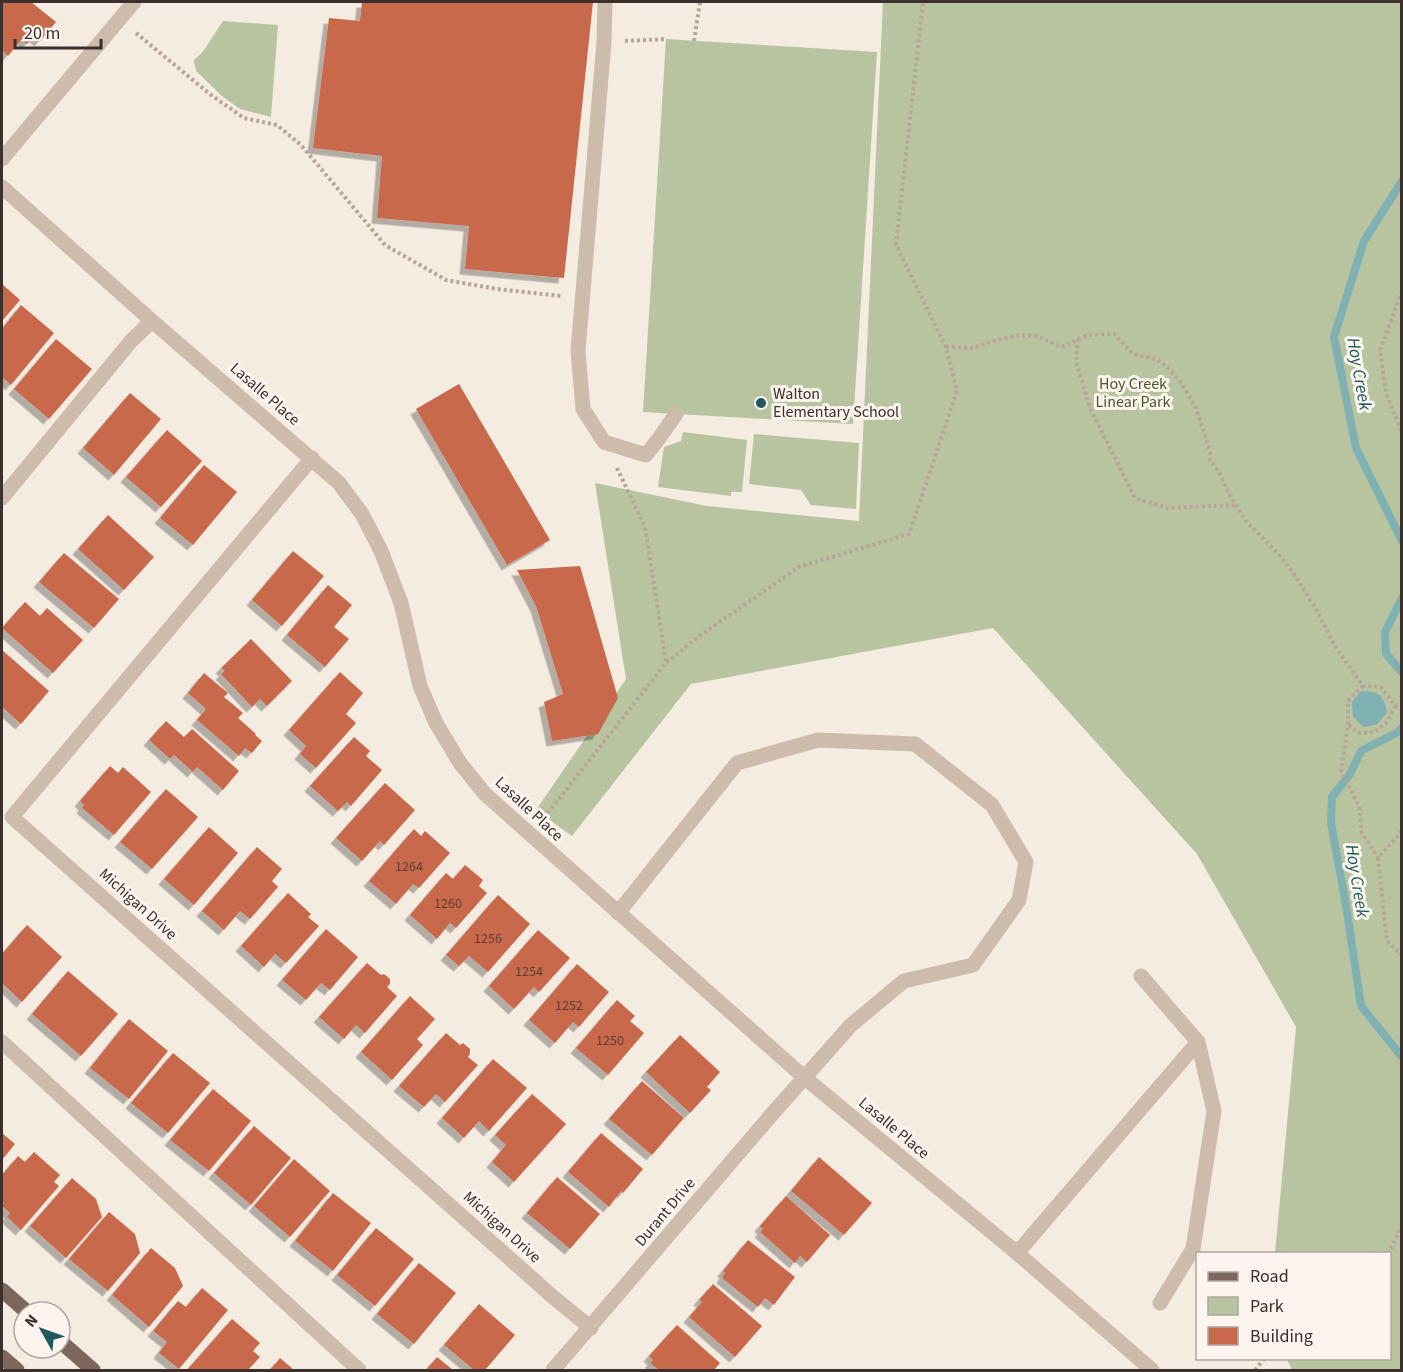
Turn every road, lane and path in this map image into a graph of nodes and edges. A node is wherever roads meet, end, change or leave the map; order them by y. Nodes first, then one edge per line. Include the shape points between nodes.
1 (134, 2) edge
2 (605, 2) edge
3 (700, 2) edge
4 (923, 2) edge
5 (119, 20) junction
6 (666, 39) dead end
7 (694, 41) dead end
8 (604, 42) junction
9 (2, 159) edge
10 (2, 187) edge
11 (1401, 291) edge
12 (583, 298) junction
13 (152, 321) junction
14 (1078, 339) junction
15 (946, 347) junction
16 (676, 414) dead end
17 (1401, 433) edge
18 (604, 442) junction
19 (312, 458) junction
20 (2, 498) edge
21 (1236, 505) junction
22 (666, 663) junction
23 (1363, 686) junction
24 (1399, 706) edge
25 (1348, 725) junction
26 (1401, 831) edge
27 (530, 834) junction
28 (1378, 858) junction
29 (618, 913) junction
30 (1401, 955) edge
31 (1141, 976) dead end
32 (2, 1042) edge
33 (1198, 1042) junction
34 (805, 1078) junction
35 (1401, 1226) edge
36 (1389, 1252) edge
37 (1017, 1253) junction
38 (2, 1290) edge
39 (13, 1300) edge
40 (1160, 1303) dead end
41 (591, 1328) junction
42 (72, 1352) edge
43 (2, 1357) edge
44 (17, 1371) edge
45 (93, 1371) edge
46 (359, 1371) edge
47 (553, 1371) edge
48 (1152, 1371) edge

1 - 5 street
2 - 8 street
3 - 7 path
4 - 15 path via 896,245
5 - 9 street
5 - 12 path via 244,118 277,125 301,145 385,245 446,280
6 - 8 path
8 - 12 street
10 - 13 street, Lasalle Place
11 - 17 path via 1380,350 1386,393
12 - 18 street via 579,351 583,409
13 - 19 street, Lasalle Place
13 - 20 street via 130,341
14 - 15 path via 1061,346 1037,336 1018,335 973,348
14 - 21 path via 1114,334 1133,354 1156,359 1168,368 1197,408 1210,460
14 - 21 path via 1076,362 1090,410 1135,498 1168,507
15 - 22 path via 957,391 909,534 799,567
16 - 18 street via 646,454
18 - 22 path via 645,526
19 - 27 street, Lasalle Place via 339,483 362,514 381,551 401,603 420,686 436,723 485,794
19 - 41 street, Michigan Drive via 12,817
21 - 23 path via 1293,573
22 - 27 path
23 - 24 path via 1381,687
23 - 25 path via 1348,701
24 - 25 path via 1375,732 1358,733
25 - 28 path via 1341,771 1359,806 1362,833
26 - 28 path
27 - 29 street, Lasalle Place
28 - 30 path via 1387,941
29 - 34 street, Lasalle Place
29 - 34 street, Durant Drive via 737,764 818,740 915,744 992,805 1026,862 1019,900 973,965 904,981 851,1025
31 - 33 street
32 - 46 street
33 - 37 street
33 - 40 street via 1214,1111 1193,1249
34 - 37 street, Lasalle Place
34 - 41 street, Durant Drive
35 - 36 path
37 - 48 street, Lasalle Place
38 - 39 main road
41 - 47 street, Durant Drive
42 - 45 main road
43 - 44 main road

